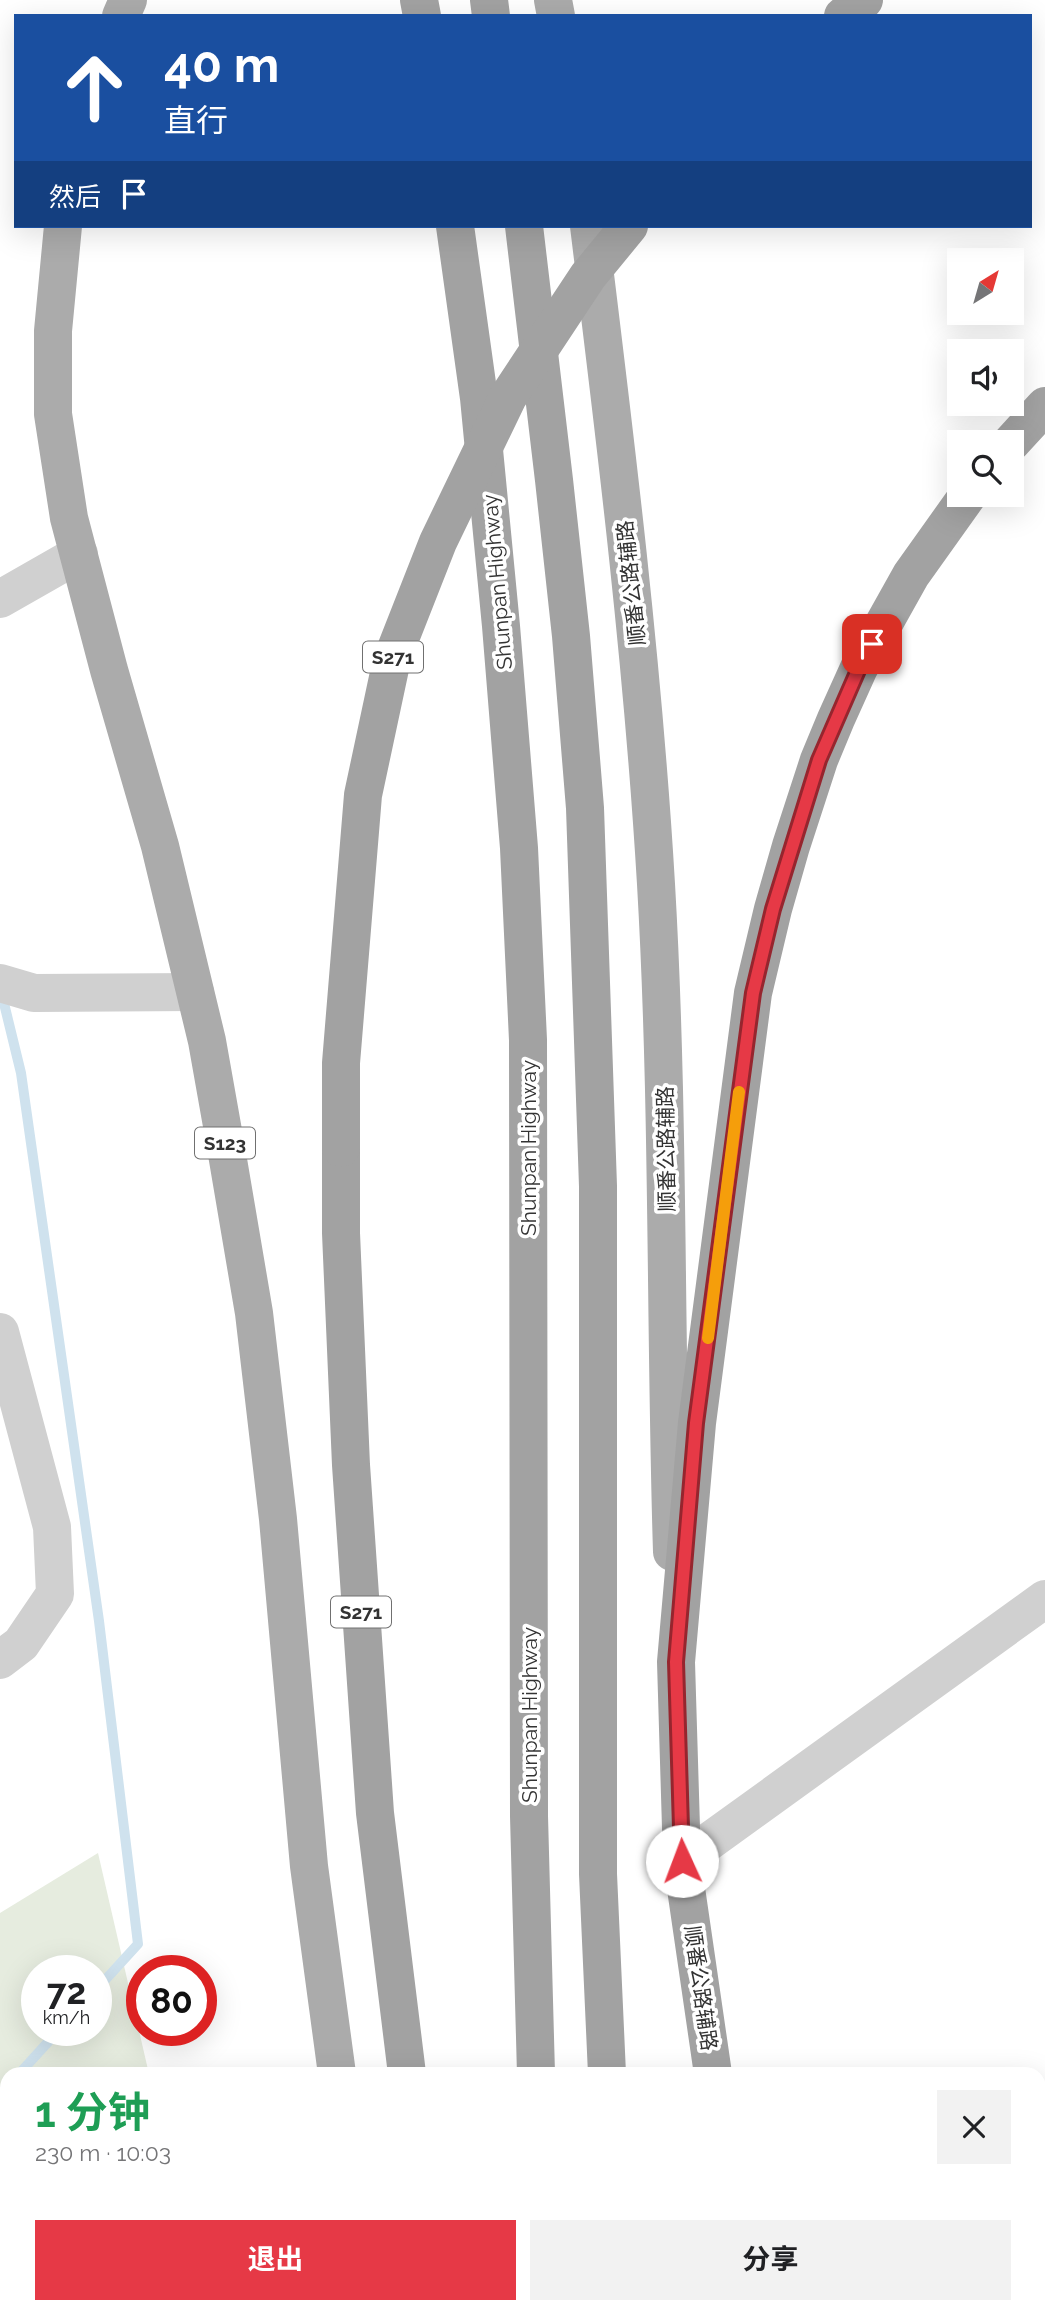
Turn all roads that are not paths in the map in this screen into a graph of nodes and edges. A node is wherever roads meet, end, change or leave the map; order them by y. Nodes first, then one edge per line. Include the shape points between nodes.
1 (863, 0) edge
2 (846, 14) edge
3 (63, 228) edge
4 (455, 228) edge
5 (524, 228) edge
6 (589, 228) edge
7 (627, 228) edge
8 (1045, 406) edge
9 (1023, 430) edge
10 (959, 507) edge
11 (79, 554) junction
12 (0, 599) edge
13 (0, 983) edge
14 (195, 992) junction
15 (0, 1332) edge
16 (1045, 1600) edge
17 (0, 1660) edge
18 (676, 1662) junction
19 (682, 1861) junction
20 (336, 2067) edge
21 (406, 2067) edge
22 (536, 2067) edge
23 (607, 2067) edge
24 (712, 2067) edge

1 - 2 highway
3 - 11 main road, S123 via 52,331 53,414
4 - 22 highway, Shunpan Highway via 479,398 501,626 528,1026 529,1816
5 - 23 highway via 559,519 585,808 598,1186 598,1874
6 - 18 main road, 顺番公路辅路 via 639,654 656,883 666,1113
7 - 21 highway, S271, bridge via 588,276 508,397 438,542 393,659 363,795 341,1063 341,1233 373,1785
8 - 9 highway
10 - 18 highway via 911,575 859,668 819,760 773,909 753,993 735,1119 696,1423
11 - 12 street
11 - 14 main road, S123 via 160,846
13 - 14 street via 34,993
14 - 20 main road, S123 via 254,1313 309,1866
15 - 17 street via 52,1527 55,1594 21,1644
16 - 19 street
18 - 19 highway, 顺番公路辅路
19 - 24 highway, 顺番公路辅路

